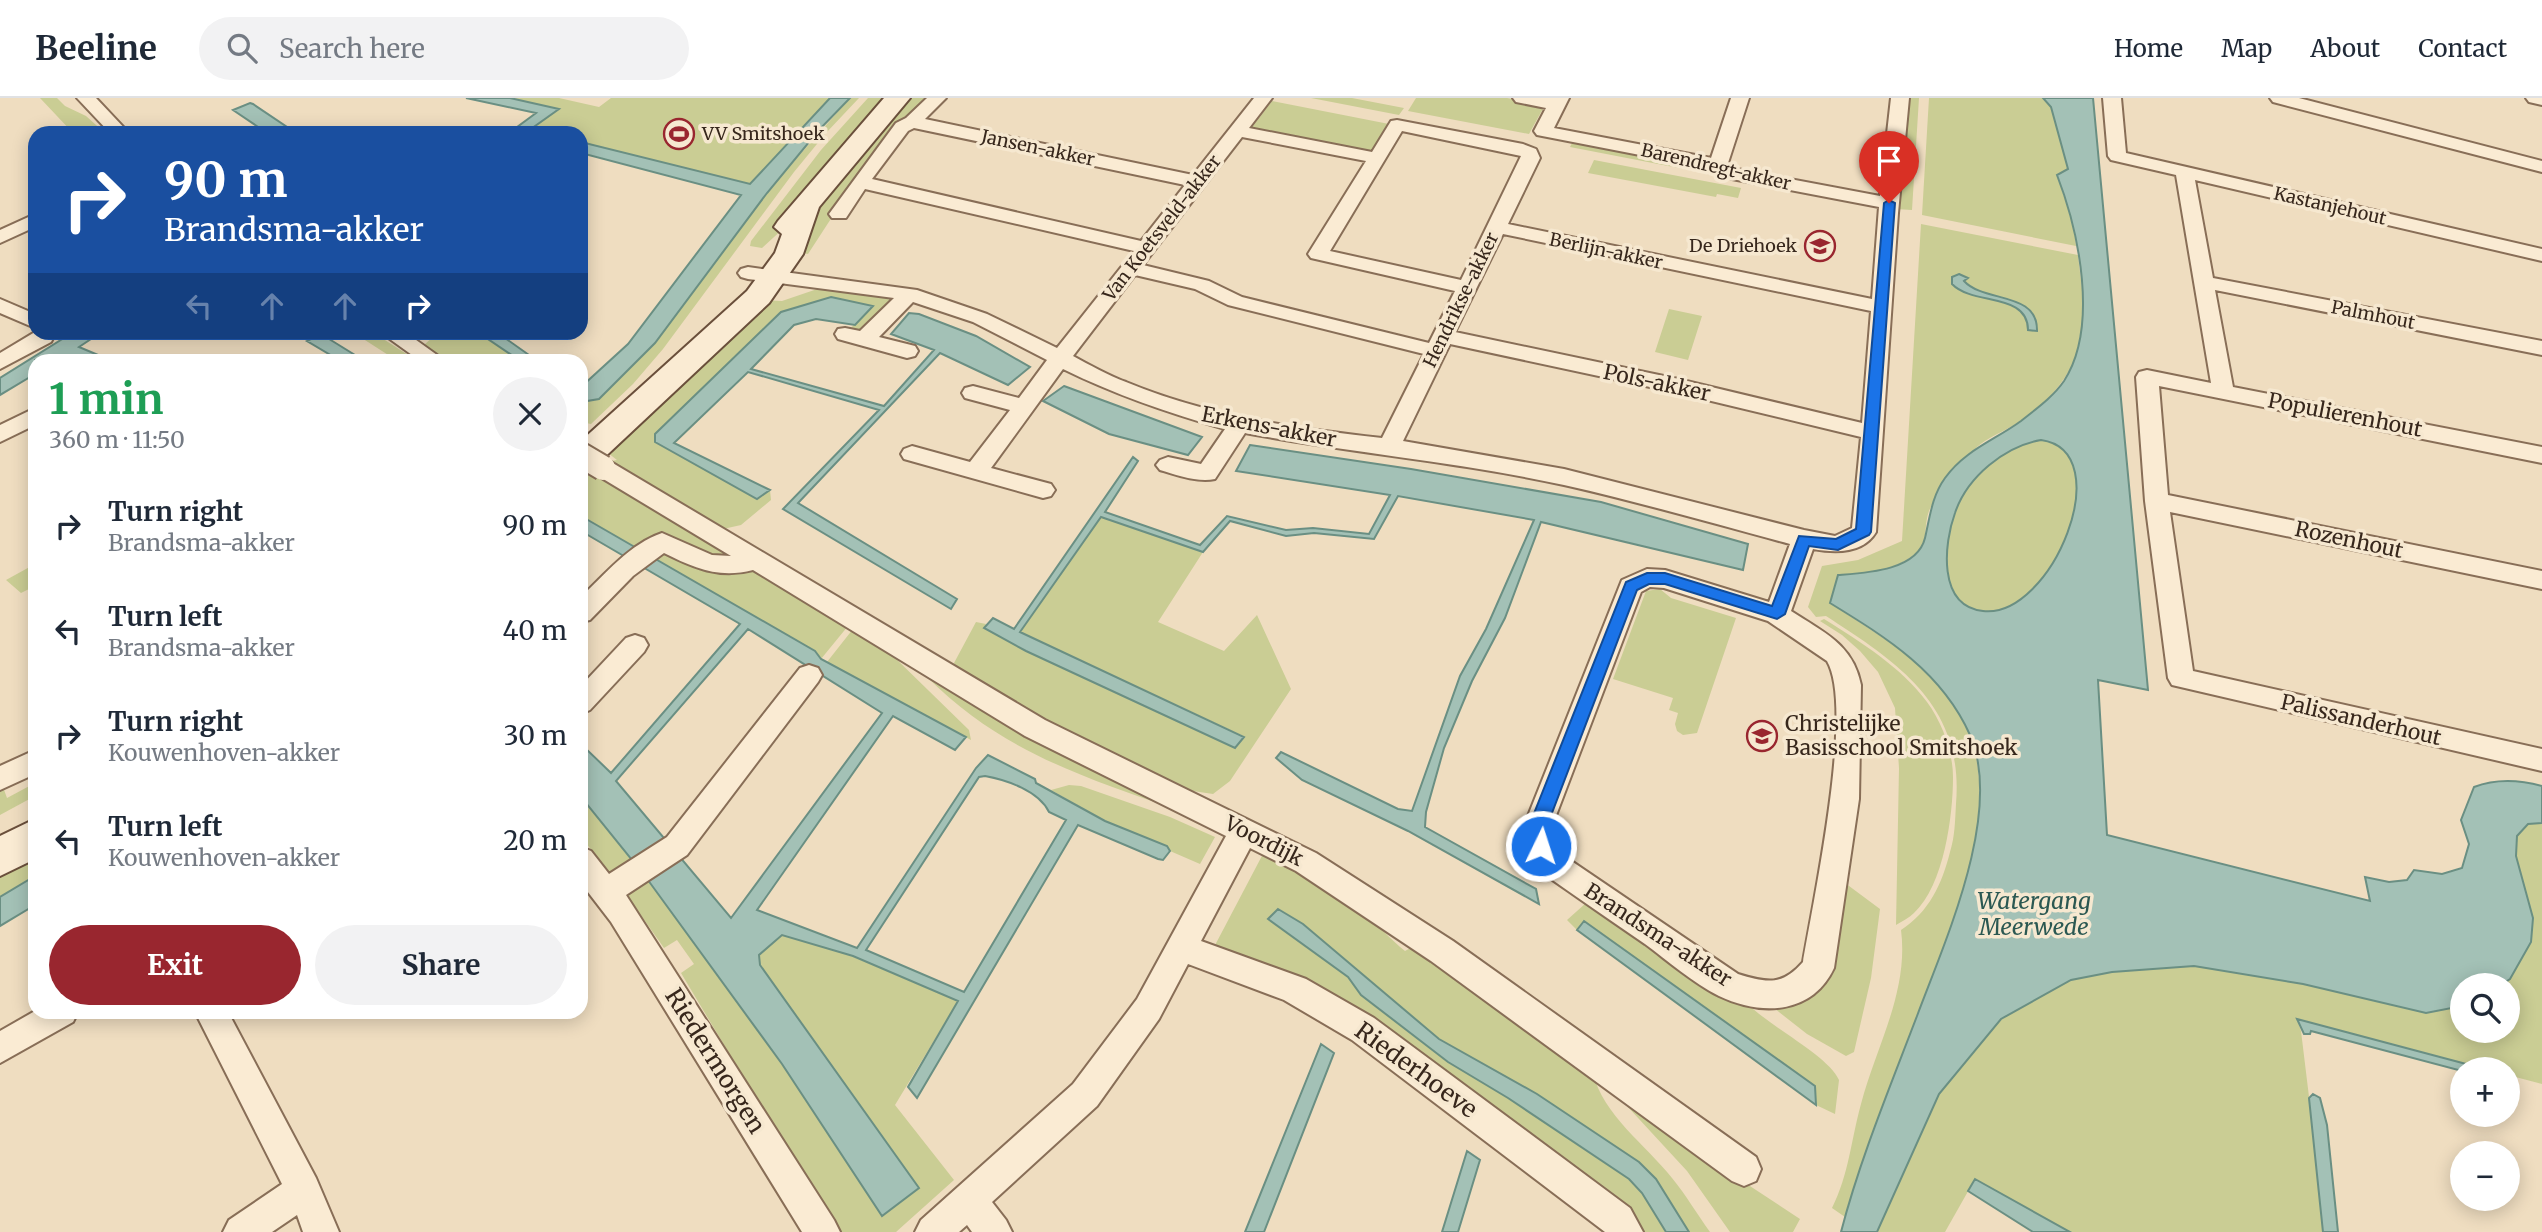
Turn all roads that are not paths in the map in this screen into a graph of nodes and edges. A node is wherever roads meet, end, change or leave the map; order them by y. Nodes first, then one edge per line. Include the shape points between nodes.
1 (86, 98) edge
2 (897, 98) edge
3 (937, 98) edge
4 (1260, 98) edge
5 (1522, 98) edge
6 (1740, 98) edge
7 (1900, 98) edge
8 (2112, 98) edge
9 (2279, 98) edge
10 (2535, 98) edge
11 (2542, 100) edge
12 (1558, 101) edge
13 (2307, 102) edge
14 (912, 122) junction
15 (113, 126) edge
16 (1238, 131) junction
17 (1377, 158) junction
18 (1718, 165) junction
19 (2542, 167) edge
20 (2183, 171) junction
21 (860, 182) junction
22 (1198, 182) junction
23 (1889, 203) junction
24 (839, 214) dead end
25 (28, 223) edge
26 (1496, 227) junction
27 (0, 237) edge
28 (1147, 248) junction
29 (2542, 255) edge
30 (1132, 268) junction
31 (760, 275) junction
32 (2203, 282) junction
33 (1466, 287) junction
34 (910, 294) junction
35 (0, 305) edge
36 (1881, 307) junction
37 (28, 319) edge
38 (39, 340) edge
39 (402, 340) edge
40 (1439, 344) junction
41 (2542, 348) edge
42 (907, 351) dead end
43 (424, 354) edge
44 (1060, 358) junction
45 (0, 362) edge
46 (2224, 391) junction
47 (973, 393) dead end
48 (1025, 407) junction
49 (28, 419) edge
50 (1239, 425) junction
51 (1870, 432) junction
52 (0, 435) edge
53 (1389, 446) junction
54 (912, 454) dead end
55 (2542, 455) edge
56 (588, 461) edge
57 (1168, 465) dead end
58 (976, 471) junction
59 (1043, 490) dead end
60 (2157, 501) junction
61 (1804, 540) junction
62 (756, 560) junction
63 (2542, 580) edge
64 (588, 606) edge
65 (1777, 614) junction
66 (635, 645) dead end
67 (809, 675) dead end
68 (588, 695) edge
69 (2542, 760) edge
70 (28, 765) edge
71 (0, 779) edge
72 (1244, 831) junction
73 (588, 865) edge
74 (617, 886) junction
75 (1182, 947) junction
76 (50, 1019) edge
77 (215, 1019) edge
78 (0, 1048) edge
79 (1744, 1169) dead end
80 (304, 1190) junction
81 (970, 1200) junction
82 (241, 1232) edge
83 (321, 1232) edge
84 (822, 1232) edge
85 (933, 1232) edge
86 (994, 1232) edge
87 (1625, 1232) edge

1 - 15 street
2 - 31 street via 806,208 789,254
3 - 14 street
4 - 16 street, Van Koetsveld-akker
5 - 12 street
6 - 18 street
7 - 23 street
8 - 20 street, Kastanjehout via 2118,156
9 - 13 street
10 - 11 street
12 - 18 street, Barendregt-akker via 1543,131
13 - 19 street
14 - 21 street via 902,127
14 - 22 street, Jansen-akker
16 - 17 street
16 - 22 street, Van Koetsveld-akker
17 - 26 street, Hendrikse-akker via 1397,125 1530,153
17 - 33 street via 1318,254
18 - 23 street, Barendregt-akker via 1732,173
20 - 29 street, Kastanjehout
20 - 32 street
21 - 24 street
21 - 28 street
22 - 28 street, Van Koetsveld-akker
23 - 36 street
25 - 27 street
26 - 33 street, Hendrikse-akker
26 - 36 street, Berlijn-akker
28 - 30 street, Van Koetsveld-akker
30 - 40 street via 1202,285 1235,301
30 - 44 street, Van Koetsveld-akker
31 - 34 street, Erkens-akker
31 - 56 street via 758,297 706,342
32 - 41 street, Palmhout
32 - 46 street
33 - 40 street, Hendrikse-akker
34 - 42 street via 854,336
34 - 44 street, Erkens-akker via 981,318
35 - 37 street
36 - 51 street
38 - 45 street
39 - 43 street
40 - 51 street, Pols-akker via 1678,386
40 - 53 street, Hendrikse-akker
44 - 48 street, Van Koetsveld-akker
44 - 50 street, Erkens-akker via 1117,387
46 - 55 street, Populierenhout
46 - 60 street, Populierenhout via 2147,377
47 - 48 street
48 - 58 street, Van Koetsveld-akker
49 - 52 street
50 - 53 street, Erkens-akker
50 - 57 street via 1207,473
51 - 61 street, Erkens-akker via 1864,532 1838,545
53 - 61 street, Erkens-akker via 1564,477
54 - 58 street
56 - 62 street, Voordijk
58 - 59 street
60 - 63 street, Rozenhout
60 - 69 street, Palissanderhout via 2181,678
61 - 65 street
62 - 64 street via 732,568 714,566 662,542 624,570
62 - 72 street, Voordijk via 1035,728
65 - 65 street, Brandsma-akker via 1665,579 1647,578 1631,586 1538,826 1541,846 1554,865 1583,886 1729,985 1778,996 1802,989 1818,968 1845,799 1849,721 1845,669 1836,654
66 - 68 street
67 - 74 street via 677,846
70 - 71 street
72 - 75 street
72 - 79 street, Voordijk via 1306,862 1442,951
73 - 74 street, Riedermorgen
74 - 84 street, Riedermorgen via 622,913
75 - 81 street via 1148,1009 1085,1095
75 - 87 street, Riederhoeve via 1295,989 1363,1029 1618,1220
76 - 78 street
77 - 80 street
80 - 82 street
80 - 83 street
81 - 85 street
81 - 86 street

